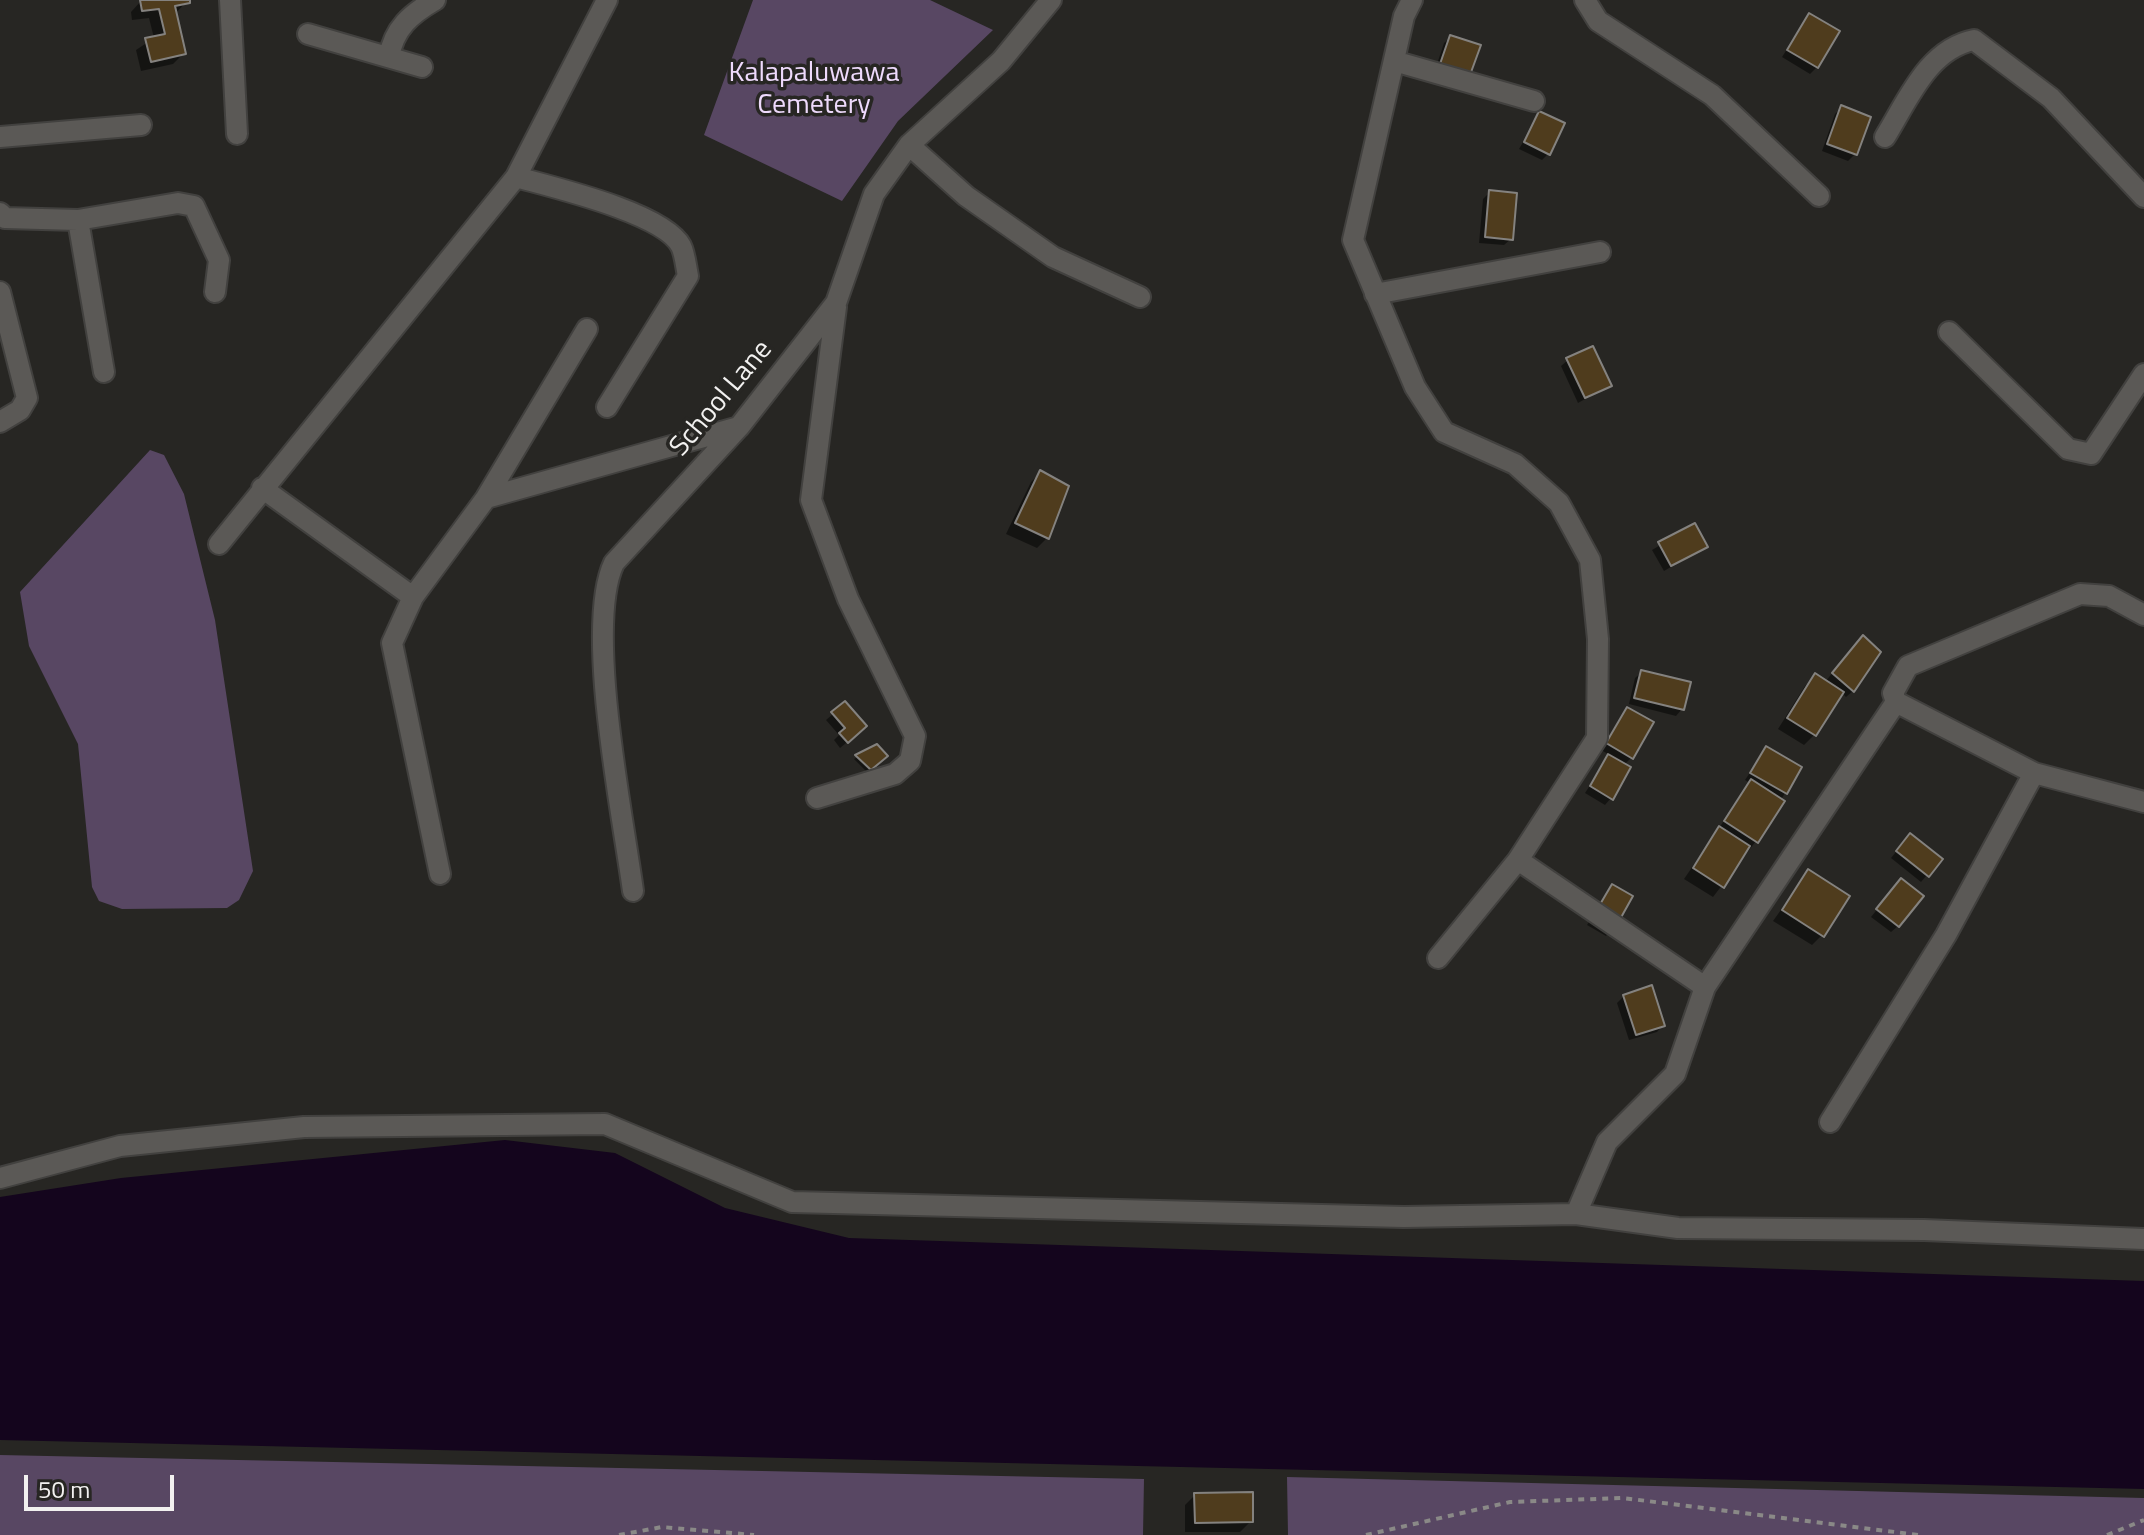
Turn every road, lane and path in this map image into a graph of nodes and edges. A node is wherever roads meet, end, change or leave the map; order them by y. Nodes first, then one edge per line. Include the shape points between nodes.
1 (230, 0) edge
2 (435, 0) edge
3 (607, 0) edge
4 (1051, 0) edge
5 (1412, 0) edge
6 (1586, 0) edge
7 (308, 34) dead end
8 (389, 57) junction
9 (1394, 61) junction
10 (422, 67) dead end
11 (1534, 101) dead end
12 (141, 125) dead end
13 (237, 134) dead end
14 (0, 137) edge
15 (1885, 137) dead end
16 (909, 145) junction
17 (516, 177) junction
18 (1819, 196) dead end
19 (2144, 197) edge
20 (0, 213) edge
21 (78, 220) junction
22 (1600, 252) dead end
23 (0, 292) edge
24 (215, 292) dead end
25 (1375, 294) junction
26 (1140, 297) dead end
27 (836, 303) junction
28 (587, 329) dead end
29 (1949, 332) dead end
30 (104, 372) dead end
31 (2144, 374) edge
32 (607, 407) dead end
33 (0, 422) edge
34 (739, 427) junction
35 (262, 488) junction
36 (486, 498) junction
37 (219, 544) dead end
38 (413, 597) junction
39 (2144, 615) edge
40 (1896, 702) junction
41 (2034, 773) junction
42 (817, 798) dead end
43 (2144, 802) edge
44 (1518, 860) junction
45 (440, 874) dead end
46 (633, 891) dead end
47 (1438, 958) dead end
48 (1705, 987) junction
49 (1830, 1122) dead end
50 (0, 1178) edge
51 (1576, 1214) junction
52 (2144, 1239) edge
53 (2144, 1520) edge
54 (619, 1535) edge
55 (754, 1535) edge
56 (1366, 1535) edge
57 (1919, 1535) edge
58 (2107, 1535) edge

1 - 13 street
2 - 8 street via 409,15 392,41
3 - 17 street
4 - 16 street, School Lane via 1001,61
5 - 9 street
6 - 18 street via 1598,21 1712,95
7 - 8 street
8 - 10 street
9 - 11 street
9 - 25 street via 1353,240
12 - 14 street
15 - 19 street via 1930,65 1952,44 1974,40 2051,98
16 - 26 street via 966,196 1053,257
16 - 27 street, School Lane via 874,194
17 - 32 street via 602,202 664,228 681,245 688,276
17 - 35 street
20 - 21 street via 5,218
21 - 24 street via 178,203 194,206 219,260
21 - 30 street
22 - 25 street
23 - 33 street via 27,398 20,410
25 - 44 street via 1415,387 1444,432 1515,464 1559,503 1590,560 1598,639 1597,738
27 - 34 street, School Lane
27 - 42 street via 811,500 848,599 915,736 910,761 895,774
28 - 36 street
29 - 31 street via 2068,449 2091,454
34 - 36 street
34 - 46 street, School Lane via 614,563 605,582 603,662
35 - 37 street
35 - 38 street
36 - 38 street
38 - 45 street via 392,643
39 - 40 street via 2109,596 2080,594 1908,666 1893,693
40 - 41 street
40 - 48 street
41 - 43 street
41 - 49 street via 1946,935
44 - 47 street
44 - 48 street
48 - 51 street via 1675,1074 1607,1142
50 - 51 street via 120,1146 304,1127 605,1124 792,1202 1404,1217
51 - 52 street via 1678,1228
53 - 58 path
54 - 55 path via 662,1527
56 - 57 path via 1510,1502 1623,1498

